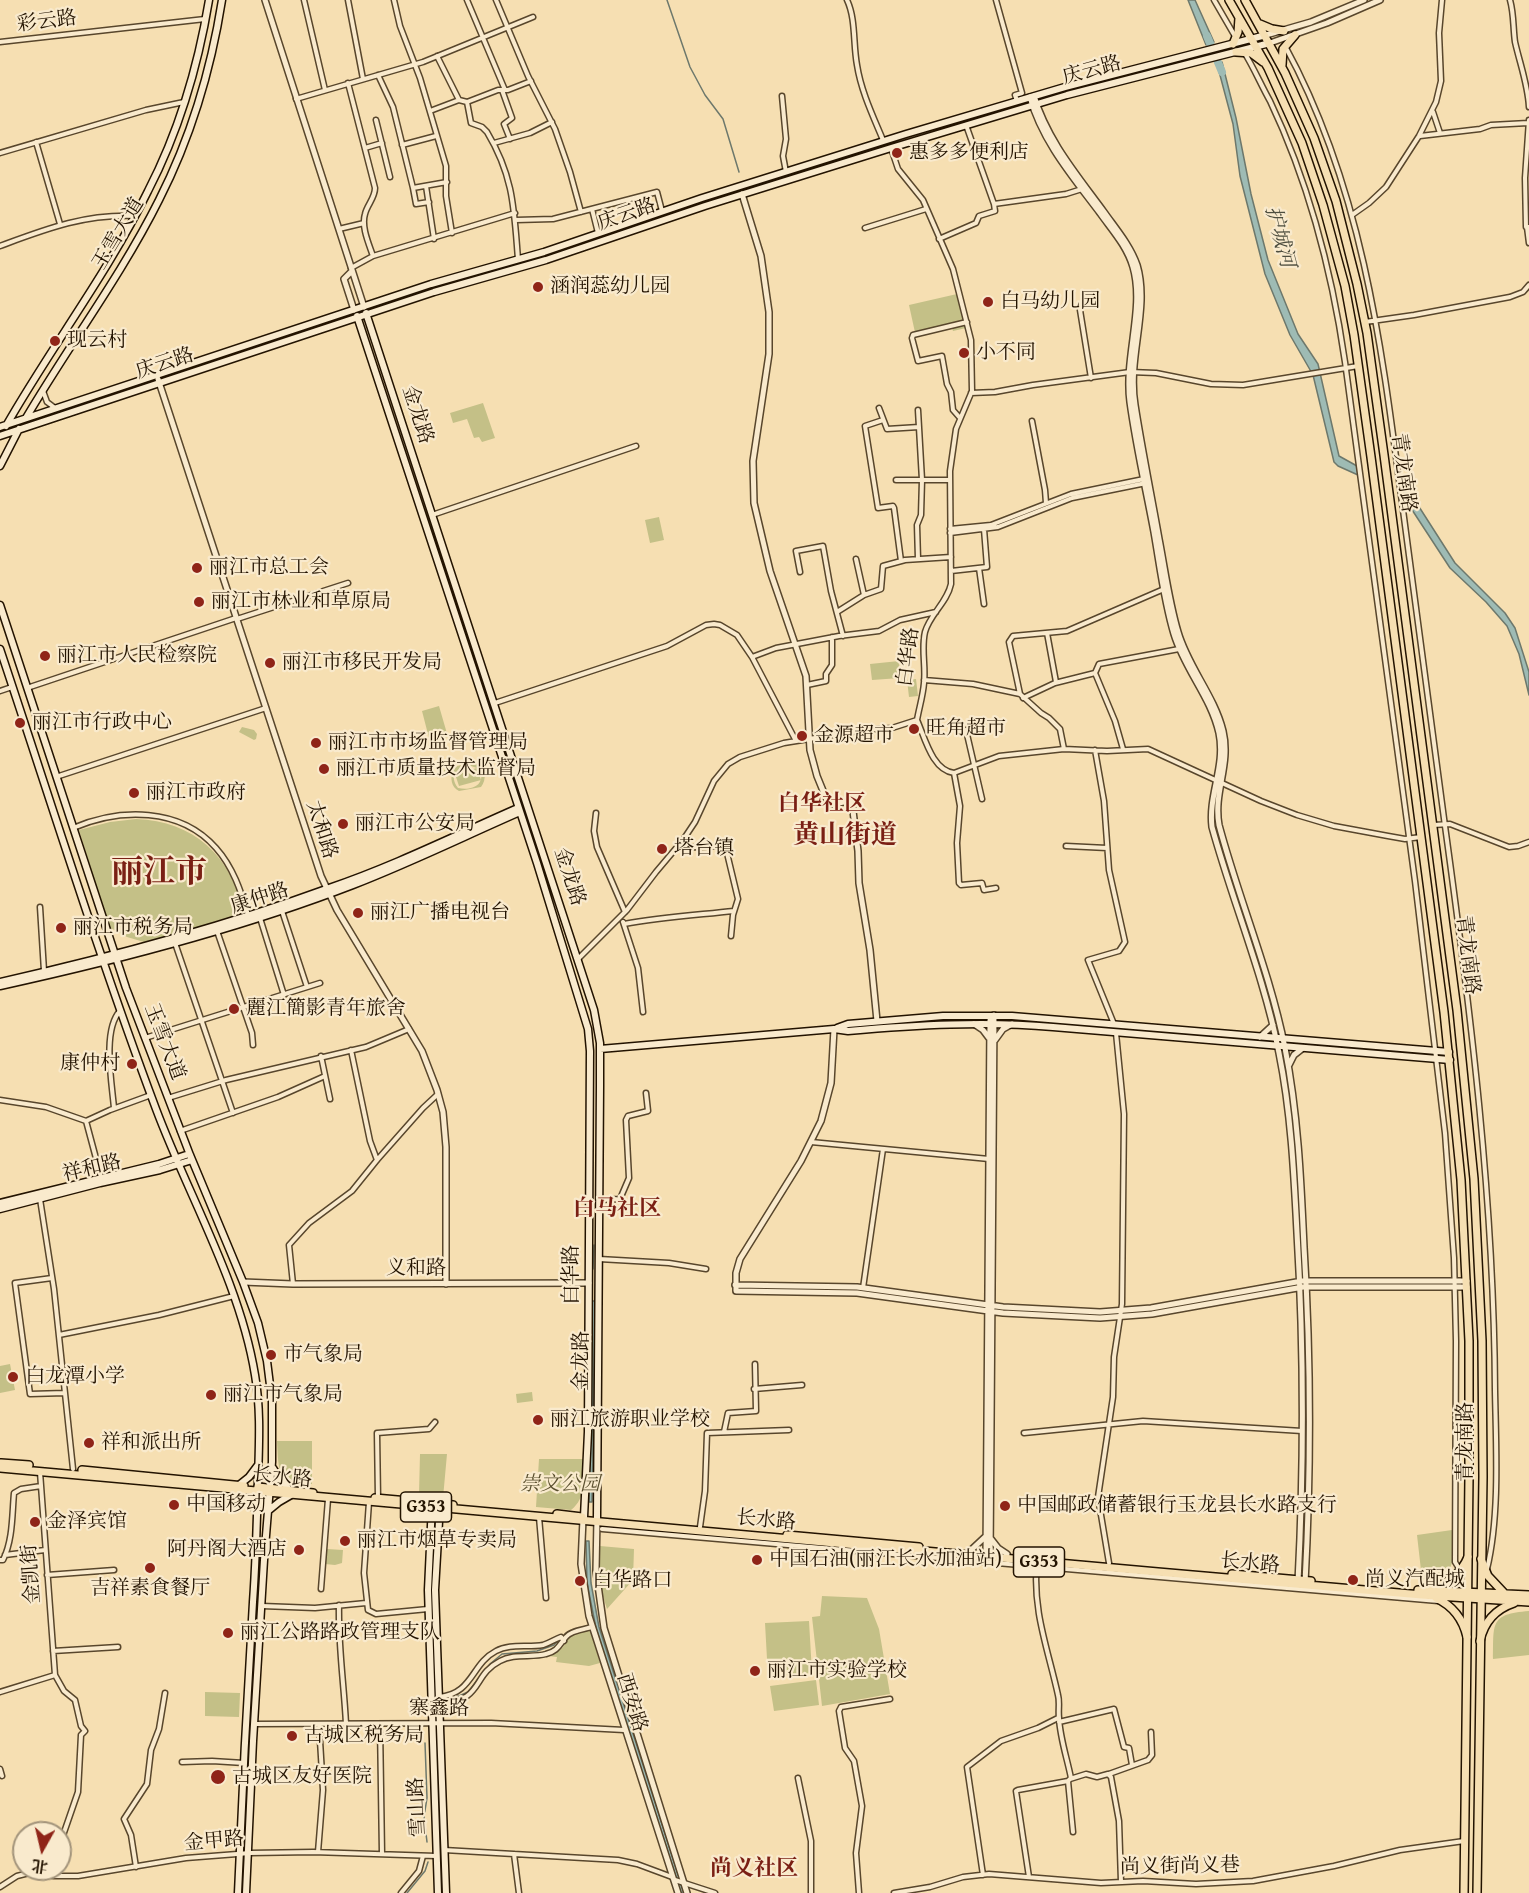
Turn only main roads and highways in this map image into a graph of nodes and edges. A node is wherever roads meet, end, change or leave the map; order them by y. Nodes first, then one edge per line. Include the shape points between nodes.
1 (209, 0) edge
2 (222, 0) edge
3 (1229, 0) edge
4 (1245, 0) edge
5 (1239, 15) junction
6 (1258, 22) junction
7 (1284, 31) road end
8 (1266, 35) junction
9 (1295, 35) road end
10 (1253, 39) junction
11 (1234, 41) junction
12 (1270, 43) junction
13 (1257, 46) junction
14 (1240, 52) junction
15 (1268, 68) junction
16 (1285, 72) junction
17 (364, 307) junction
18 (354, 310) junction
19 (367, 315) junction
20 (357, 318) junction
21 (26, 419) junction
22 (2, 426) edge
23 (19, 430) junction
24 (0, 436) edge
25 (0, 466) edge
26 (0, 605) edge
27 (0, 649) edge
28 (519, 810) junction
29 (328, 891) junction
30 (115, 956) junction
31 (102, 959) junction
32 (569, 963) joint
33 (0, 982) edge
34 (0, 987) edge
35 (834, 1029) junction
36 (600, 1049) junction
37 (1449, 1056) junction
38 (191, 1157) junction
39 (177, 1162) junction
40 (0, 1203) edge
41 (0, 1209) edge
42 (0, 1463) edge
43 (258, 1465) junction
44 (272, 1466) junction
45 (0, 1468) edge
46 (237, 1487) junction
47 (258, 1489) junction
48 (270, 1491) junction
49 (291, 1493) junction
50 (436, 1506) junction
51 (257, 1512) junction
52 (268, 1512) junction
53 (584, 1519) junction
54 (599, 1523) junction
55 (988, 1555) junction
56 (1468, 1557) junction
57 (1481, 1559) junction
58 (1302, 1582) junction
59 (1425, 1593) junction
60 (1507, 1594) junction
61 (1468, 1595) junction
62 (1529, 1595) edge
63 (1481, 1596) junction
64 (1525, 1602) edge
65 (1467, 1637) junction
66 (1480, 1641) junction
67 (435, 1724) junction
68 (238, 1893) edge
69 (246, 1893) edge
70 (438, 1893) edge
71 (446, 1893) edge
72 (1464, 1893) edge
73 (1477, 1893) edge

1 - 22 main road, 玉雪大道 via 198,58 163,160 135,216
2 - 21 main road, 玉雪大道 via 204,85 168,182 144,228
3 - 5 main road, 青龙南路
4 - 6 main road, 青龙南路
5 - 10 main road, 青龙南路
5 - 11 main road
6 - 7 main road
6 - 8 main road, 青龙南路
8 - 10 main road, 庆云路
8 - 12 main road, 青龙南路
9 - 16 main road via 1285,46 1282,57
10 - 11 main road, 庆云路
10 - 13 main road, 青龙南路
11 - 17 main road, 庆云路 via 883,141
12 - 13 main road, 庆云路
12 - 16 main road, 青龙南路
13 - 14 main road, 庆云路
13 - 15 main road, 青龙南路
14 - 15 main road via 1257,56
14 - 19 main road, 庆云路 via 1034,104
15 - 37 main road, 青龙南路 via 1302,142 1345,286 1359,366
16 - 57 main road, 青龙南路 via 1330,182 1365,322 1433,825 1462,1054 1477,1218 1483,1393
17 - 18 main road, 庆云路
17 - 19 main road, 金龙路
18 - 20 main road, 金龙路
18 - 21 main road, 庆云路
19 - 20 main road, 庆云路
19 - 36 main road, 金龙路 via 578,959 596,1018
20 - 23 main road, 庆云路
20 - 28 main road, 金龙路
21 - 22 main road, 庆云路
21 - 23 main road, 玉雪大道
22 - 24 main road, 玉雪大道
23 - 24 main road, 庆云路
23 - 25 main road, 玉雪大道
26 - 30 main road, 玉雪大道
27 - 31 main road, 玉雪大道
28 - 29 main road, 康仲路
28 - 32 main road, 金龙路
29 - 30 main road, 康仲路
29 - 30 main road, 康仲路 via 217,931
30 - 31 main road, 康仲路
30 - 38 main road, 玉雪大道
31 - 33 main road, 康仲路
31 - 34 main road, 康仲路
31 - 39 main road, 玉雪大道
32 - 53 main road, 白华路 via 590,1043
35 - 36 main road
35 - 37 main road via 992,1023 1437,1059
35 - 37 main road via 877,1021 992,1015 1436,1051
36 - 54 main road, 金龙路
37 - 56 main road, 青龙南路 via 1467,1284
38 - 39 main road, 祥和路
38 - 44 main road, 玉雪大道 via 258,1323 269,1373
39 - 40 main road, 祥和路
39 - 41 main road, 祥和路
39 - 43 main road, 玉雪大道 via 245,1327 259,1417
42 - 46 main road, 长水路 / G353
43 - 46 main road
43 - 47 main road, 玉雪大道
44 - 48 main road, 玉雪大道
44 - 49 main road
45 - 46 main road, 长水路 / G353
46 - 47 main road, 长水路 / G353
46 - 51 main road
47 - 48 main road, 长水路 / G353
47 - 51 main road, 玉雪大道
48 - 49 main road, 长水路 / G353
48 - 52 main road, 玉雪大道
49 - 50 main road, 长水路 / G353
49 - 50 main road, 长水路 / G353
49 - 52 main road
50 - 53 main road, 长水路 / G353
50 - 53 main road, 长水路 / G353
50 - 67 main road, 雪山路
50 - 67 main road, 雪山路 via 428,1555
51 - 68 main road, 玉雪大道
52 - 69 main road, 玉雪大道
53 - 54 main road, 长水路 / G353
54 - 55 main road, 长水路 / G353
54 - 55 main road, 长水路 / G353 via 700,1527
55 - 58 main road, 长水路 / G353
55 - 58 main road, 长水路 / G353 via 1037,1565
56 - 59 main road via 1460,1571
56 - 61 main road, 青龙南路
57 - 60 main road via 1494,1584
57 - 63 main road, 青龙南路
58 - 59 main road, 长水路 / G353
59 - 61 main road, 长水路 / G353
59 - 65 main road via 1443,1602 1460,1618
60 - 62 main road, 长水路 / G353
60 - 63 main road, 长水路 / G353
61 - 63 main road, 长水路 / G353
61 - 65 main road, 青龙南路
63 - 64 main road, 长水路 / G353
63 - 66 main road, 青龙南路
64 - 66 main road via 1506,1605 1494,1614
65 - 72 main road, 青龙南路
66 - 73 main road, 青龙南路
67 - 70 main road, 雪山路
67 - 71 main road, 雪山路

